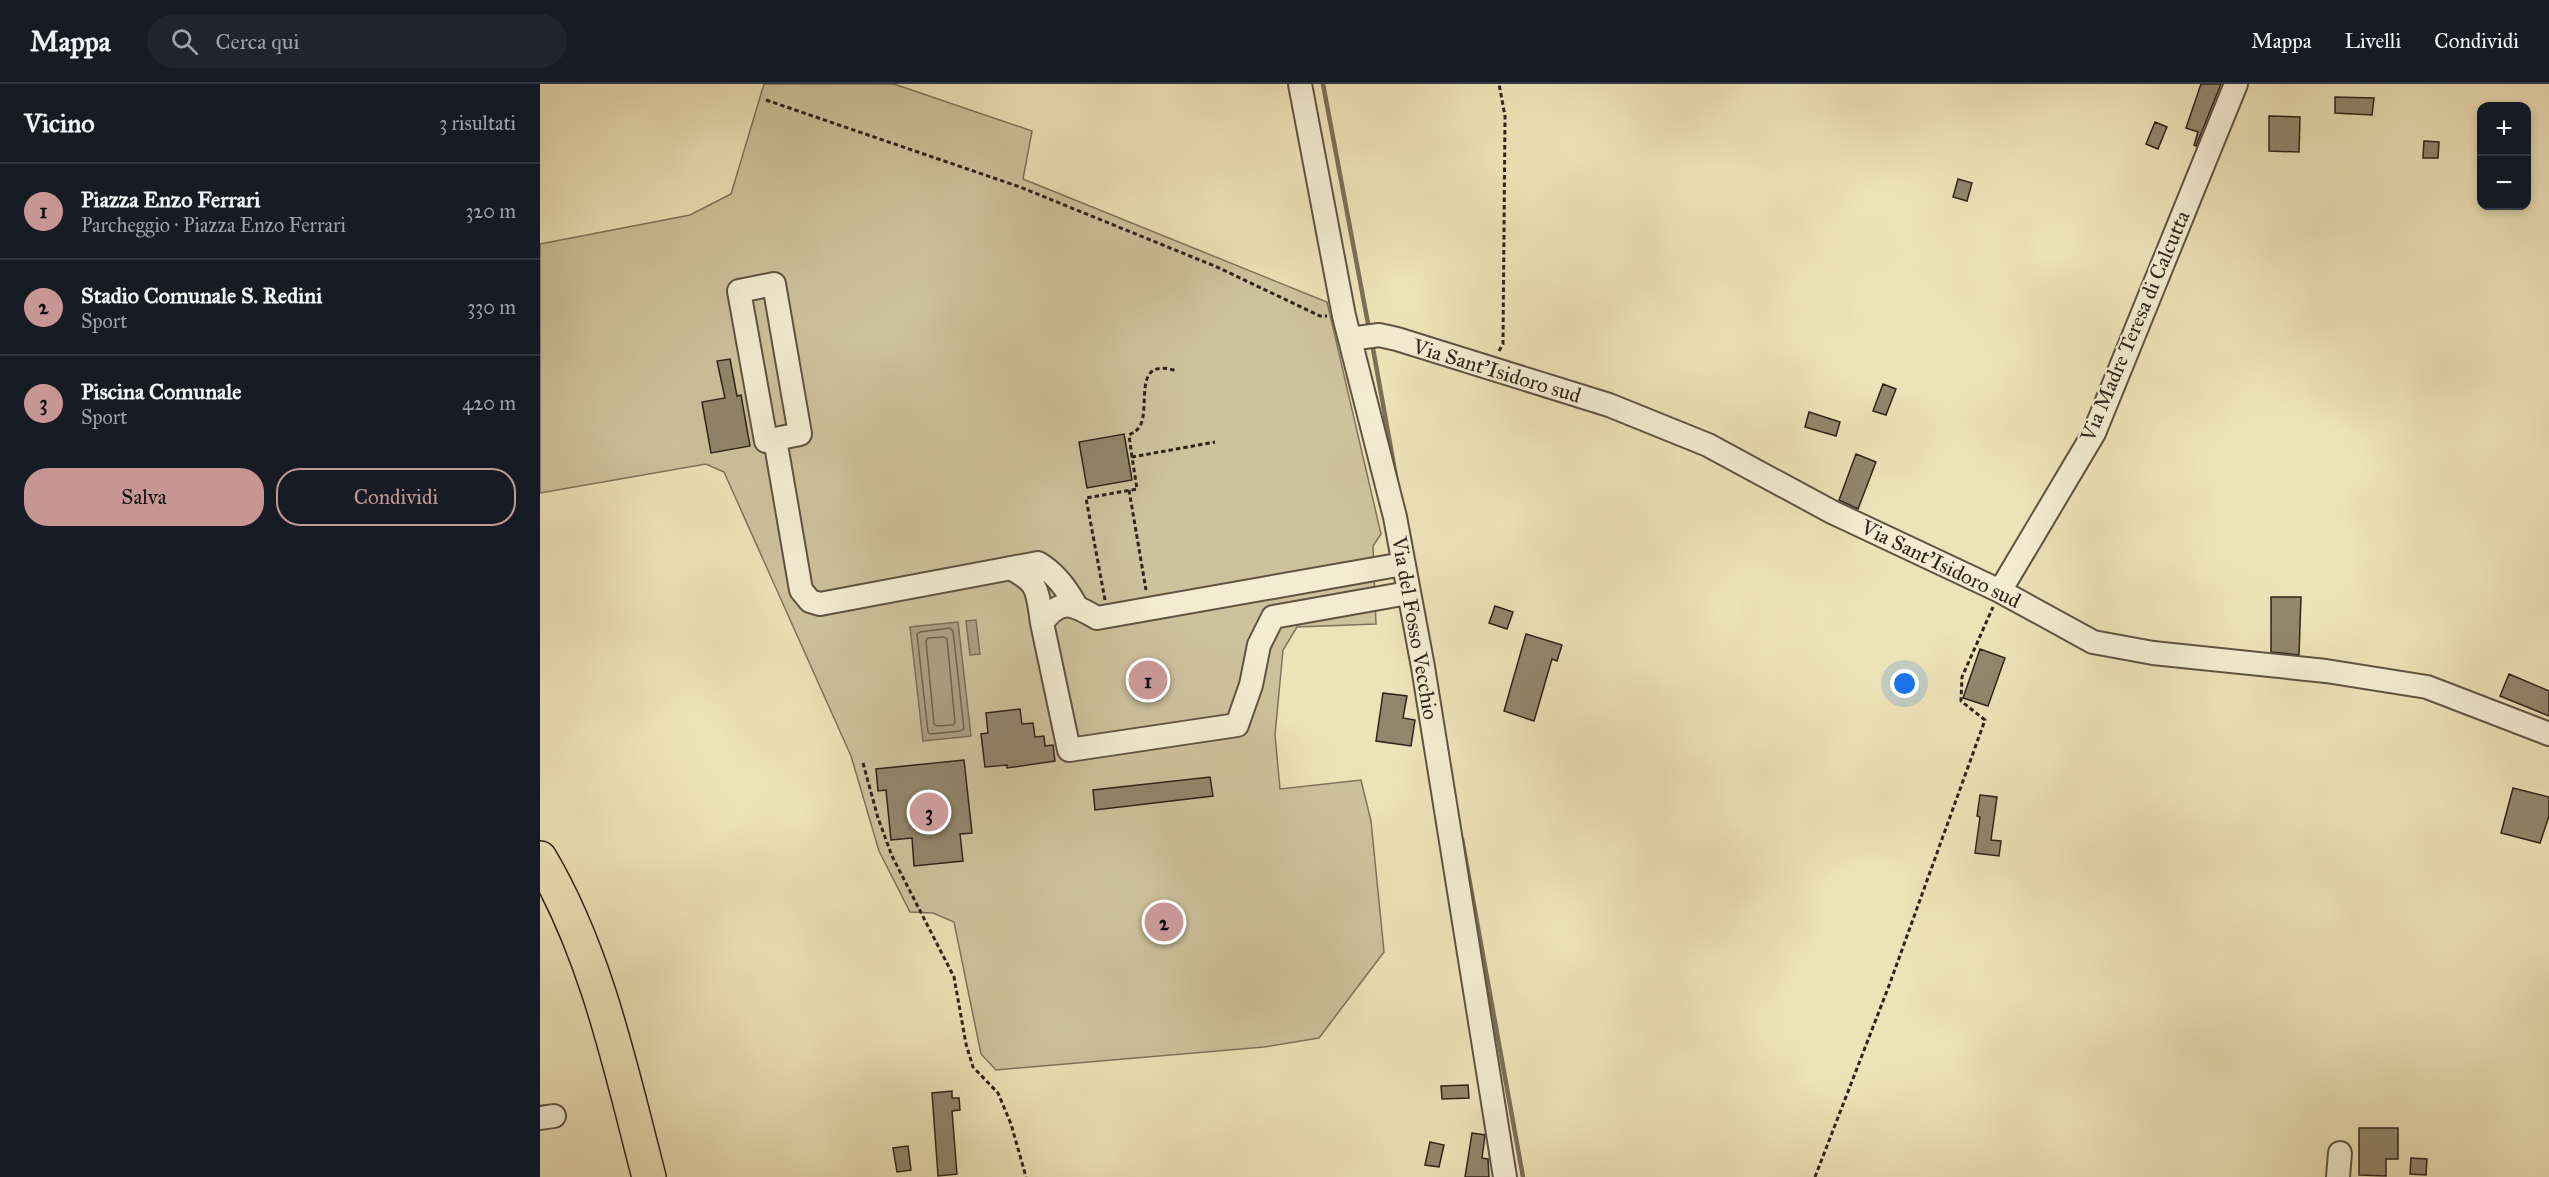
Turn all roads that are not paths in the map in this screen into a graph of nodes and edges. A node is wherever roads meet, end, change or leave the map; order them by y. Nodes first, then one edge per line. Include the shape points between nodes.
1 (1300, 84) edge
2 (2236, 84) edge
3 (1364, 337) junction
4 (776, 439) junction
5 (1403, 564) junction
6 (1010, 568) junction
7 (1263, 590) junction
8 (2000, 591) junction
9 (1408, 593) junction
10 (1076, 606) junction
11 (1273, 617) junction
12 (1042, 622) junction
13 (2549, 735) edge
14 (540, 858) edge
15 (540, 877) edge
16 (2340, 1153) dead end
17 (636, 1177) edge
18 (649, 1177) edge
19 (1505, 1177) edge
20 (2338, 1177) edge

1 - 3 street, Via del Fosso Vecchio via 1344,316
2 - 8 street, Via Madre Teresa di Calcutta via 2094,433
3 - 5 street, Via del Fosso Vecchio
3 - 8 street, Via Sant'Isidoro sud via 1609,405 1708,445 1832,512
4 - 4 street via 800,434 774,284 739,291 766,441
4 - 6 street via 801,590 810,602 820,604
5 - 7 street
5 - 9 street, Via del Fosso Vecchio
6 - 10 street via 1038,563 1048,569
6 - 12 street via 1030,578
7 - 10 street via 1096,618
7 - 11 street
8 - 13 street, Via Sant'Isidoro sud via 2093,642 2427,687
9 - 11 street
9 - 19 street, Via del Fosso Vecchio
10 - 12 street via 1063,605
11 - 12 street via 1258,645 1251,685 1237,725 1069,750
14 - 18 highway via 590,970
15 - 17 highway via 583,976
16 - 20 street

